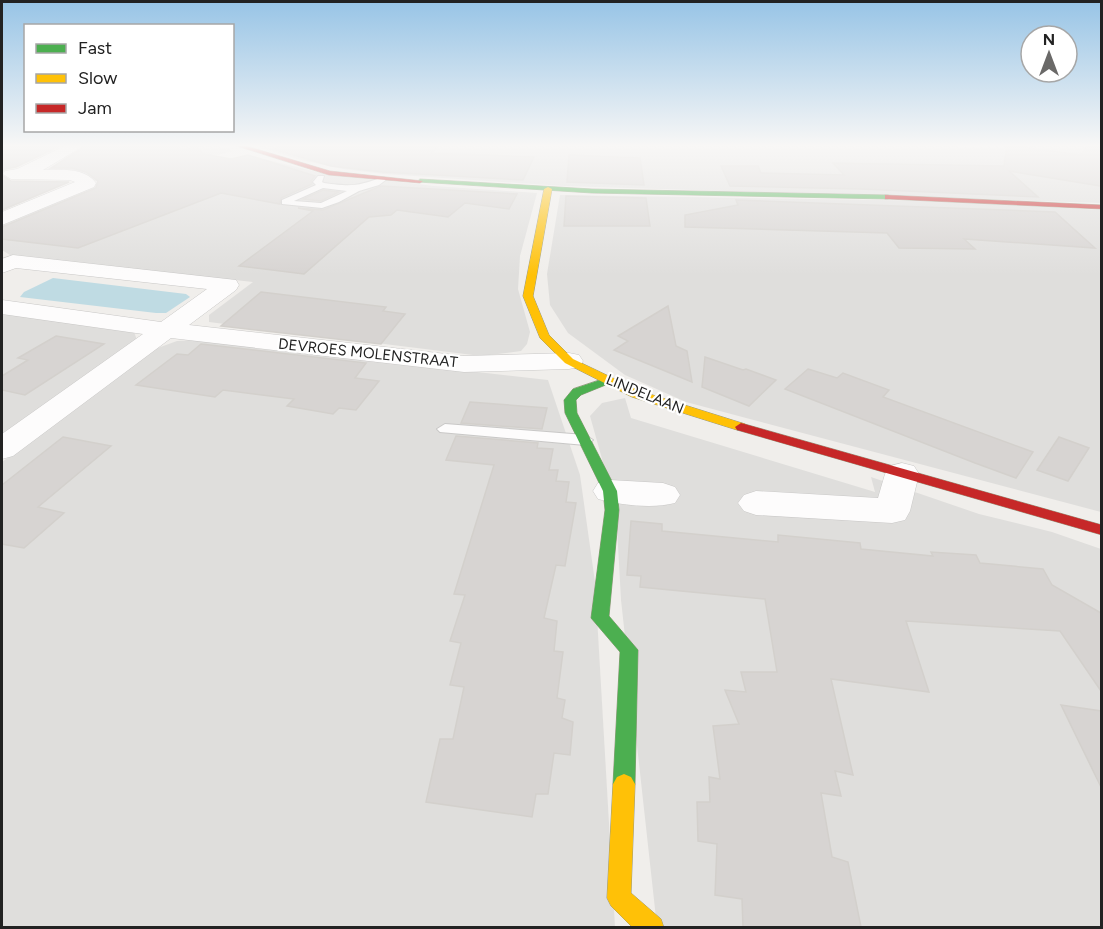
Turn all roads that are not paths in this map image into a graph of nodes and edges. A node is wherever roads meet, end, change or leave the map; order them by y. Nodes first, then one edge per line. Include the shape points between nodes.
1 (75, 188) edge
2 (309, 188) edge
3 (358, 188) edge
4 (537, 188) edge
5 (355, 189) joint
6 (548, 189) junction
7 (1101, 207) edge
8 (2, 219) edge
9 (5, 261) edge
10 (2, 307) edge
11 (167, 330) junction
12 (569, 361) junction
13 (609, 380) junction
14 (445, 429) dead end
15 (585, 441) junction
16 (2, 449) edge
17 (902, 474) junction
18 (610, 491) junction
19 (663, 495) dead end
20 (756, 503) dead end
21 (1101, 530) edge
22 (652, 927) edge

1 - 8 street
2 - 5 lane via 285,202 314,207
3 - 5 lane
4 - 6 street
6 - 7 street via 872,196
6 - 12 street, LINDELAAN via 528,296 544,336
9 - 11 street via 228,285
10 - 11 street, DEVROES MOLENSTRAAT
11 - 12 street, DEVROES MOLENSTRAAT via 464,364
11 - 16 street
12 - 13 street, LINDELAAN
13 - 15 street via 577,392 570,400 571,413
13 - 17 street, LINDELAAN via 636,394 697,415
14 - 15 lane
15 - 18 street
17 - 20 street via 904,513
17 - 21 street, LINDELAAN
18 - 19 street
18 - 22 street via 612,510 600,618 629,651 619,898

